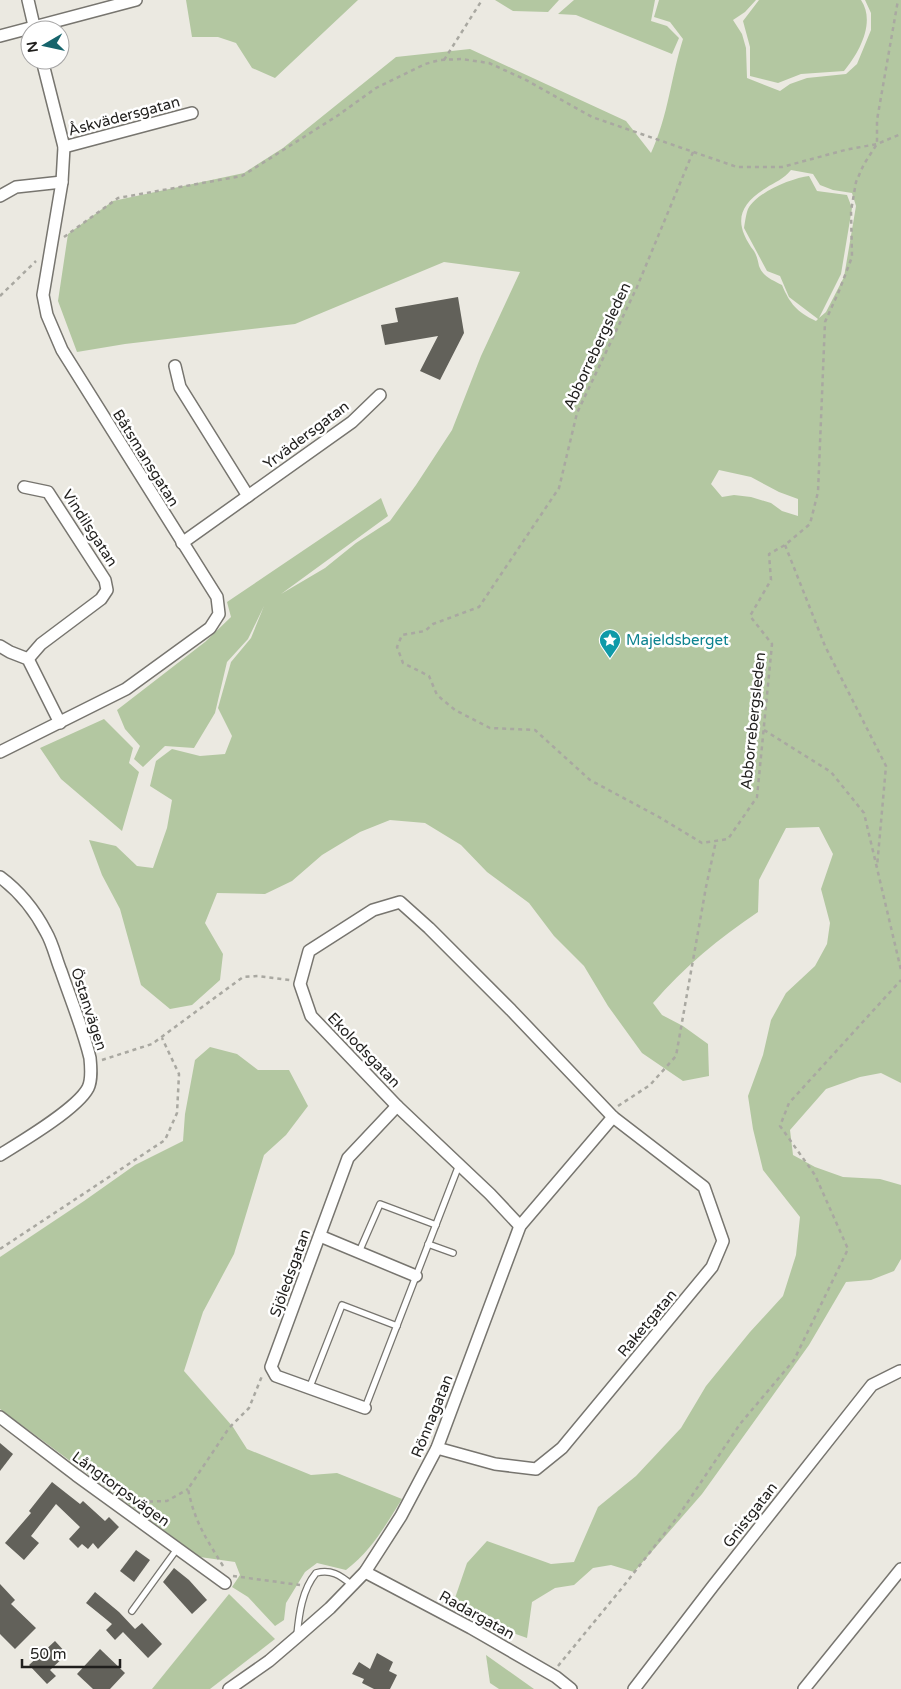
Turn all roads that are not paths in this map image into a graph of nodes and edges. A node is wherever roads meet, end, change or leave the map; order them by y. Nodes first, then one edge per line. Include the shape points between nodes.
1 (28, 0) edge
2 (136, 0) edge
3 (33, 20) edge
4 (64, 20) edge
5 (20, 31) edge
6 (0, 36) edge
7 (45, 70) edge
8 (192, 113) dead end
9 (64, 147) junction
10 (62, 182) junction
11 (0, 196) edge
12 (175, 366) dead end
13 (380, 395) dead end
14 (24, 487) dead end
15 (248, 496) junction
16 (182, 543) junction
17 (0, 646) edge
18 (28, 659) junction
19 (60, 723) junction
20 (0, 752) edge
21 (0, 877) edge
22 (397, 1106) junction
23 (611, 1115) junction
24 (0, 1155) edge
25 (459, 1165) junction
26 (436, 1225) junction
27 (520, 1226) junction
28 (320, 1236) junction
29 (428, 1244) junction
30 (359, 1252) junction
31 (453, 1253) dead end
32 (416, 1276) junction
33 (397, 1326) junction
34 (900, 1371) edge
35 (309, 1389) junction
36 (365, 1408) joint
37 (0, 1418) edge
38 (437, 1448) junction
39 (177, 1549) junction
40 (901, 1569) edge
41 (365, 1572) junction
42 (227, 1579) road end
43 (352, 1585) junction
44 (132, 1610) dead end
45 (297, 1637) junction
46 (229, 1689) edge
47 (571, 1689) edge
48 (634, 1689) edge
49 (804, 1689) edge

1 - 3 street
2 - 4 street
5 - 6 street
7 - 9 street, Båtsmansgatan
8 - 9 street, Åskvädersgatan
9 - 10 street, Båtsmansgatan
10 - 11 street via 16,186
10 - 16 street, Båtsmansgatan via 43,295 51,326 62,350
12 - 15 street via 180,387
13 - 15 street, Yrvädersgatan via 352,422
14 - 18 street, Vindilsgatan via 48,492 105,580 107,590 101,599 41,644
15 - 16 street, Yrvädersgatan
16 - 19 street, Båtsmansgatan via 217,597 219,614 210,628 126,690
17 - 18 street
18 - 19 street
19 - 20 street, Båtsmansgatan
21 - 24 street, Östanvägen via 26,902 47,933 71,1000 91,1074 88,1088 74,1103
22 - 23 street, Ekolodsgatan via 311,1016 300,984 309,951 373,910 400,902
22 - 25 street, Ekolodsgatan
22 - 28 street, Sjöledsgatan via 348,1158
23 - 27 street, Rönnagatan
23 - 38 street, Raketgatan via 704,1188 723,1241 712,1267 562,1448 536,1469 495,1464
25 - 26 lane
25 - 27 street, Ekolodsgatan
26 - 29 lane
26 - 30 lane via 380,1204
27 - 38 street, Rönnagatan
28 - 30 street
28 - 35 street, Sjöledsgatan via 271,1367 276,1376
29 - 31 lane
29 - 32 lane
30 - 32 street
32 - 33 lane
33 - 35 lane via 342,1305
33 - 36 lane
34 - 48 street, Gnistgatan via 872,1385
35 - 36 street
37 - 39 street, Långtorpsvägen
38 - 41 street, Rönnagatan via 401,1516
39 - 42 street, Långtorpsvägen
39 - 44 lane
40 - 49 street
41 - 43 street, Rönnagatan
41 - 47 street, Radargatan via 551,1674
43 - 45 street, Rönnagatan
43 - 45 lane via 326,1570 316,1573 308,1586 299,1616
45 - 46 street, Rönnagatan

